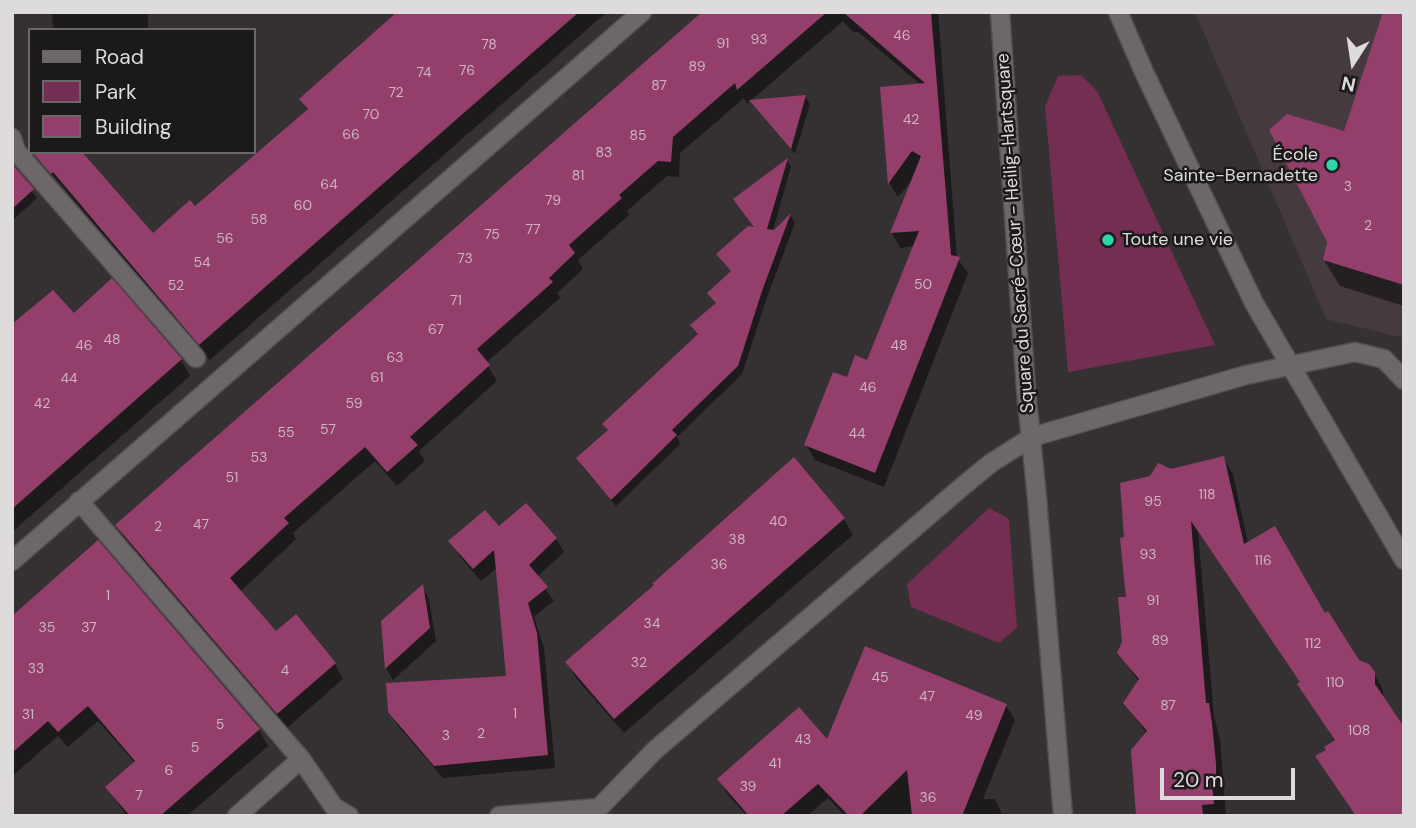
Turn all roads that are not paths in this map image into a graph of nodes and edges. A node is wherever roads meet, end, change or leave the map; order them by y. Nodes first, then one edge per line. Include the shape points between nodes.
1 (642, 12) edge
2 (1000, 12) edge
3 (1118, 12) edge
4 (14, 145) edge
5 (196, 358) dead end
6 (1291, 366) junction
7 (1404, 380) edge
8 (1032, 437) junction
9 (79, 501) junction
10 (1404, 560) edge
11 (12, 561) edge
12 (301, 759) junction
13 (599, 812) edge
14 (237, 816) edge
15 (348, 816) edge
16 (499, 816) edge
17 (1063, 816) edge

1 - 9 street
2 - 8 street, Square du Sacré-Cœur - Heilig-Hartsquare
3 - 6 street via 1254,303
4 - 5 street
6 - 7 street, Square du Sacré-Cœur - Heilig-Hartsquare via 1355,352 1384,359
6 - 8 street, Square du Sacré-Cœur - Heilig-Hartsquare
6 - 10 street
8 - 13 street via 952,495 654,751
8 - 17 street
9 - 11 street
9 - 12 street
12 - 14 street
12 - 15 street via 334,807
13 - 16 street

